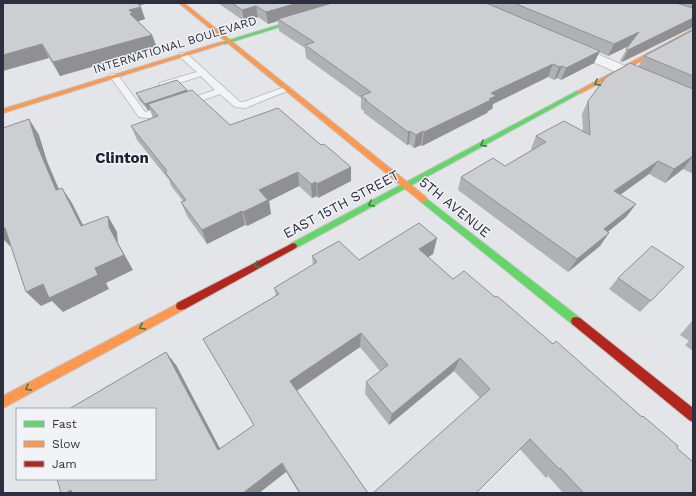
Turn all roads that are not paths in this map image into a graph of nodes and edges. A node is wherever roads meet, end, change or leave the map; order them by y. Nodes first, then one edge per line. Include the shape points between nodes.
1 (181, 3) edge
2 (354, 3) edge
3 (693, 31) edge
4 (228, 41) junction
5 (557, 41) edge
6 (183, 55) junction
7 (622, 69) junction
8 (202, 73) junction
9 (114, 76) junction
10 (158, 87) edge
11 (288, 89) junction
12 (220, 91) junction
13 (693, 100) edge
14 (3, 111) edge
15 (406, 185) junction
16 (3, 402) edge
17 (693, 416) edge

1 - 4 main road, 5TH AVENUE
2 - 4 main road, INTERNATIONAL BOULEVARD
3 - 7 main road, EAST 15TH STREET
4 - 6 main road, INTERNATIONAL BOULEVARD
4 - 11 main road, 5TH AVENUE
5 - 7 street
6 - 8 lane
6 - 9 main road, INTERNATIONAL BOULEVARD
7 - 13 street
7 -> 15 main road, EAST 15TH STREET
8 - 10 lane
8 - 12 lane
9 - 12 lane via 132,95 142,115
9 - 14 main road, INTERNATIONAL BOULEVARD
11 - 12 lane via 245,105 238,105
11 - 15 main road, 5TH AVENUE
15 -> 16 main road, EAST 15TH STREET
15 - 17 main road, 5TH AVENUE

